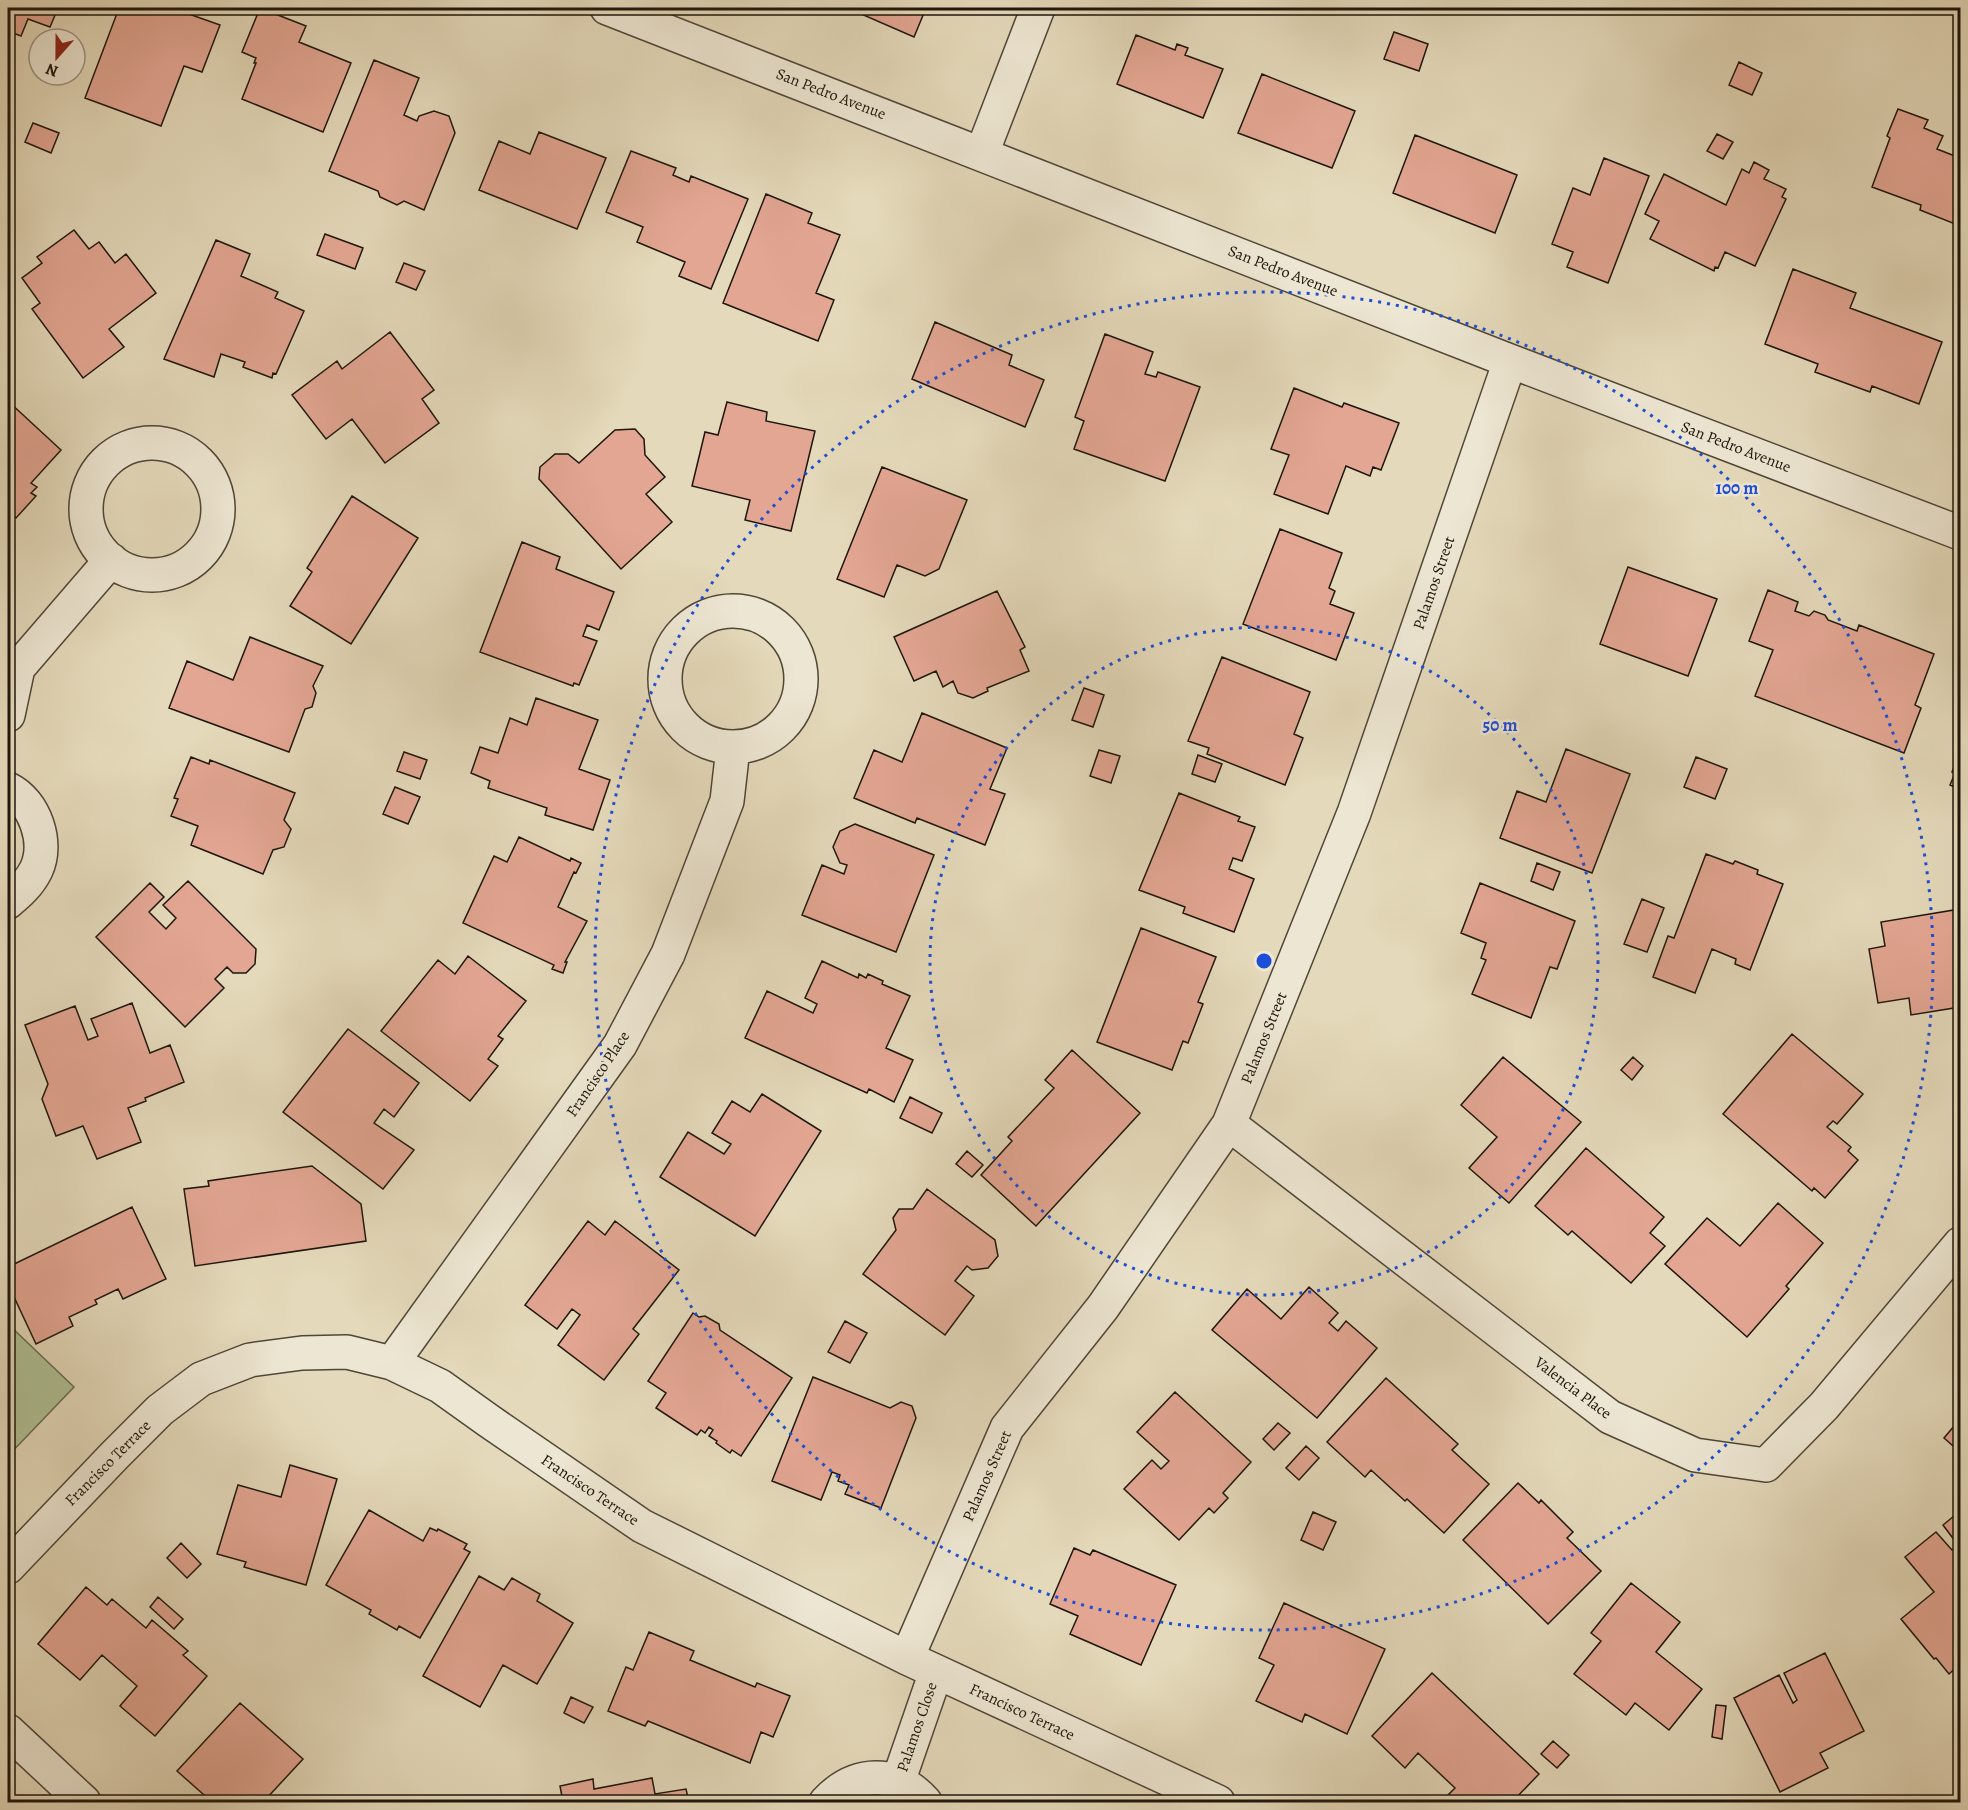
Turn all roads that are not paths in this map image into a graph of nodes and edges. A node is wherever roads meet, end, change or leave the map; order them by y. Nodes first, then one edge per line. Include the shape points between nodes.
1 (607, 8) edge
2 (1038, 8) edge
3 (982, 153) junction
4 (1510, 361) junction
5 (1960, 533) edge
6 (111, 560) dead end
7 (13, 663) edge
8 (8, 715) edge
9 (733, 748) junction
10 (8, 789) edge
11 (8, 902) edge
12 (1229, 1124) junction
13 (1960, 1244) edge
14 (392, 1364) junction
15 (8, 1567) edge
16 (921, 1665) junction
17 (8, 1731) edge
18 (898, 1782) junction
19 (84, 1803) edge
20 (826, 1803) edge
21 (925, 1803) edge
22 (1218, 1803) edge

1 - 3 street, San Pedro Avenue
2 - 3 street
3 - 4 street, San Pedro Avenue
4 - 5 street, San Pedro Avenue
4 - 12 street, Palamos Street via 1354,813
6 - 7 street
7 - 8 street
9 - 9 street via 755,745 775,735 800,698 802,676 797,654 786,635 769,621 747,612 724,611 702,618 684,631 671,650 664,672 666,695 675,716 690,733 710,744
9 - 14 street, Francisco Place via 727,801 668,954 620,1045
10 - 11 street via 28,807 38,825 41,847 37,869
12 - 13 street, Valencia Place via 1610,1417 1695,1455 1766,1465 1824,1407
12 - 16 street, Palamos Street via 1103,1307 1007,1428
14 - 15 street, Francisco Terrace via 347,1352 302,1353 250,1360 201,1379 160,1410
14 - 16 street, Francisco Terrace via 440,1386 642,1526
16 - 18 street, Palamos Close
16 - 22 street, Francisco Terrace
17 - 19 street
18 - 20 street, Palamos Close via 877,1778 856,1781 837,1790
18 - 21 street, Palamos Close

